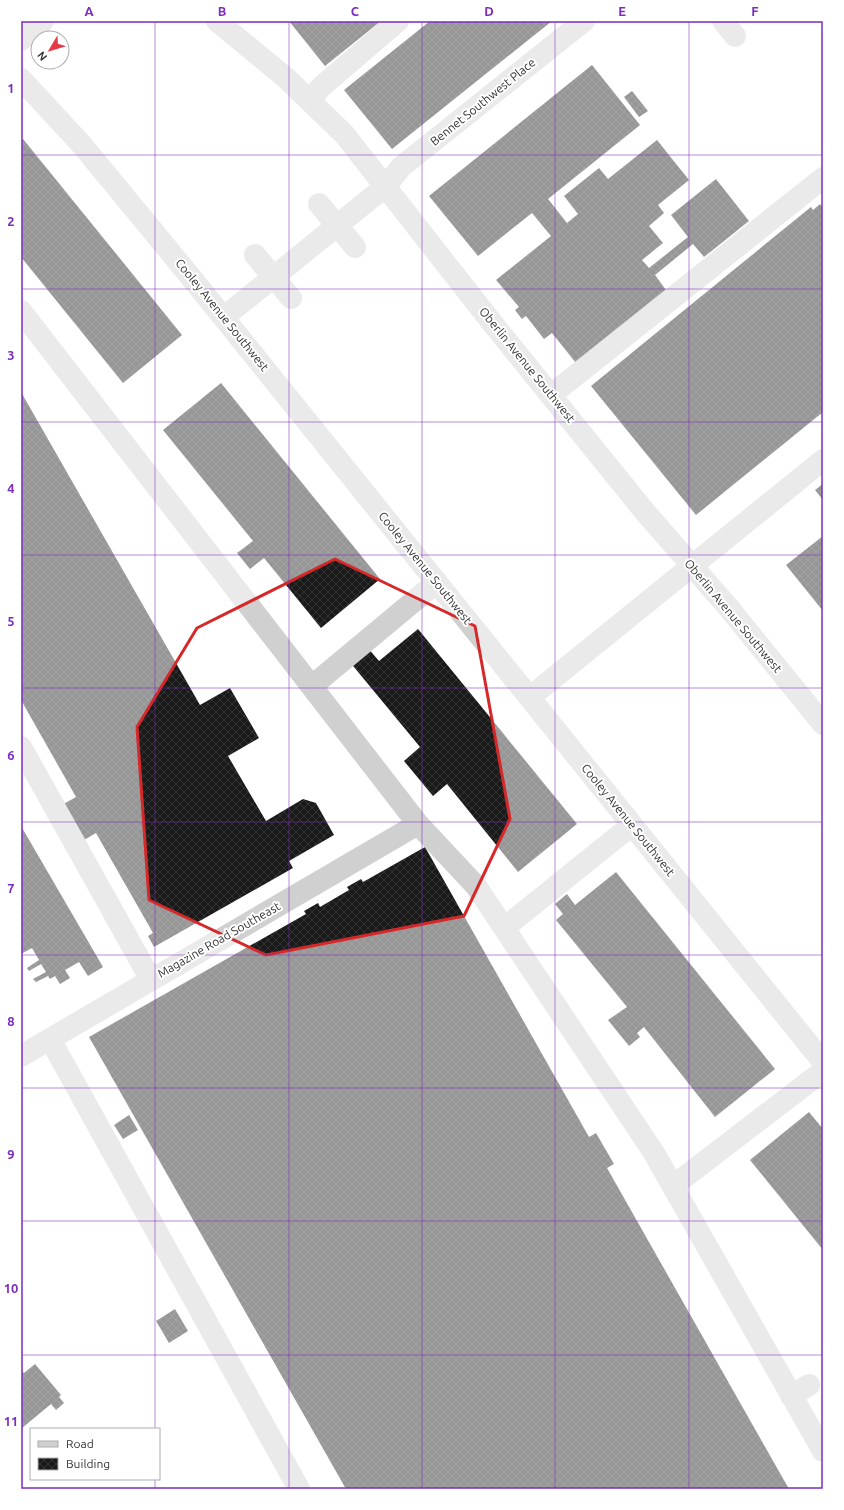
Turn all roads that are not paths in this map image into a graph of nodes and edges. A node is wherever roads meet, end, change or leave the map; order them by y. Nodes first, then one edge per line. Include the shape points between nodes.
1 (44, 21) edge
2 (398, 21) edge
3 (584, 21) edge
4 (230, 25) edge
5 (21, 40) edge
6 (21, 79) edge
7 (310, 100) junction
8 (823, 178) edge
9 (386, 186) junction
10 (319, 204) dead end
11 (337, 226) junction
12 (354, 247) dead end
13 (255, 255) dead end
14 (273, 277) junction
15 (291, 298) dead end
16 (21, 311) edge
17 (224, 317) junction
18 (551, 395) junction
19 (823, 460) edge
20 (691, 566) junction
21 (437, 582) junction
22 (312, 686) junction
23 (530, 697) junction
24 (823, 724) edge
25 (21, 747) edge
26 (418, 824) junction
27 (632, 825) junction
28 (504, 928) junction
29 (151, 980) junction
30 (50, 1039) junction
31 (21, 1056) edge
32 (823, 1062) edge
33 (823, 1071) edge
34 (715, 1172) dead end
35 (675, 1190) junction
36 (823, 1451) edge
37 (299, 1489) edge

1 - 5 lane
2 - 7 lane via 321,87
3 - 9 lane, Bennet Southwest Place via 401,167
4 - 7 lane, Oberlin Avenue Southwest
6 - 17 lane, Cooley Avenue Southwest via 82,145
7 - 9 lane, Oberlin Avenue Southwest via 344,134
8 - 18 lane
9 - 11 lane, Bennet Southwest Place
9 - 18 lane, Oberlin Avenue Southwest
10 - 11 lane
11 - 12 lane
11 - 14 lane, Bennet Southwest Place
13 - 14 lane
14 - 15 lane
14 - 17 lane, Bennet Southwest Place
16 - 22 lane
17 - 21 lane, Cooley Avenue Southwest
18 - 20 lane, Oberlin Avenue Southwest
19 - 20 lane
20 - 23 lane
20 - 24 lane, Oberlin Avenue Southwest via 728,607
21 - 22 lane
21 - 23 lane, Cooley Avenue Southwest
22 - 26 lane
23 - 27 lane, Cooley Avenue Southwest
25 - 29 lane
26 - 28 lane via 476,886
26 - 29 lane, Magazine Road Southeast
27 - 28 lane
27 - 32 lane, Cooley Avenue Southwest
28 - 35 lane via 654,1153
29 - 30 lane, Magazine Road Southeast
30 - 31 lane, Magazine Road Southeast
30 - 37 lane
33 - 35 lane
34 - 35 lane
35 - 36 lane via 800,1391

